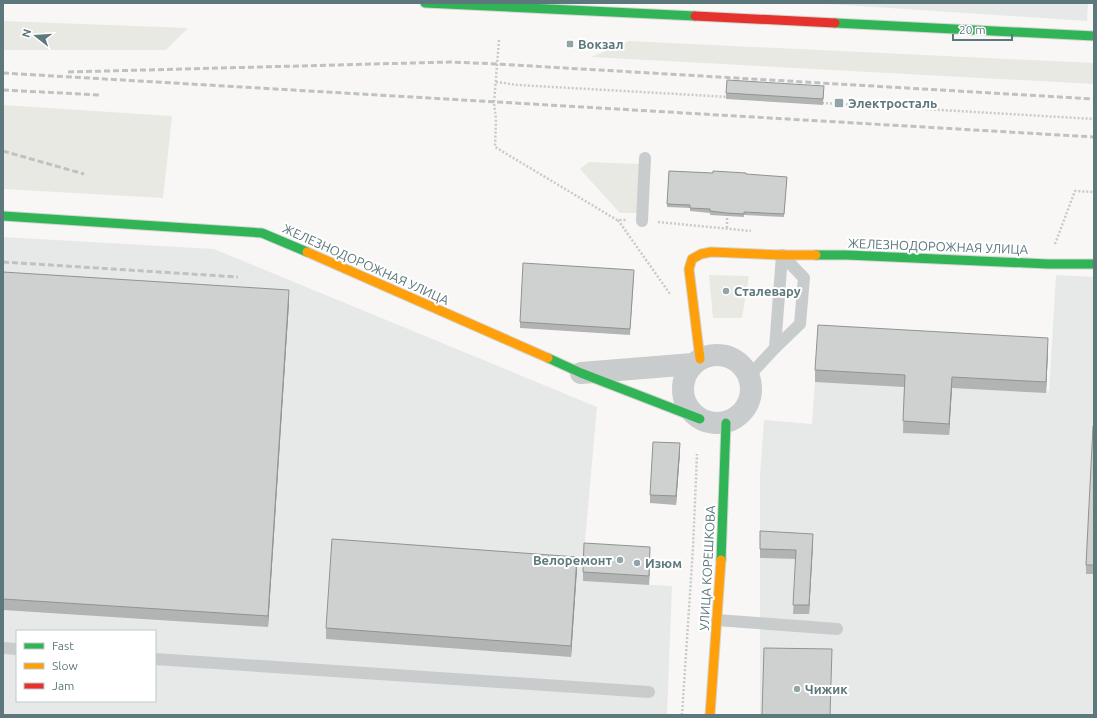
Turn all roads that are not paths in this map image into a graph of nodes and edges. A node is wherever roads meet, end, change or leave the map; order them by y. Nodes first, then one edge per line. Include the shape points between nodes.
1 (425, 3) edge
2 (1094, 36) edge
3 (645, 158) dead end
4 (3, 216) edge
5 (642, 220) road end
6 (782, 255) junction
7 (1094, 264) edge
8 (775, 348) junction
9 (697, 362) junction
10 (581, 373) junction
11 (749, 376) junction
12 (700, 419) junction
13 (726, 423) junction
14 (717, 620) junction
15 (838, 628) dead end
16 (3, 648) edge
17 (16, 649) edge
18 (156, 659) edge
19 (649, 692) dead end
20 (710, 715) edge

1 - 2 street
3 - 5 lane
4 - 10 street, ЖЕЛЕЗНОДОРОЖНАЯ УЛИЦА via 262,233
6 - 7 street, ЖЕЛЕЗНОДОРОЖНАЯ УЛИЦА
6 - 8 lane
6 - 8 lane via 804,278 800,324
6 - 9 street, ЖЕЛЕЗНОДОРОЖНАЯ УЛИЦА via 711,252 692,259 690,269
8 - 11 lane
9 - 10 street
9 - 11 street via 709,356 729,357 737,361
9 - 12 street via 687,372 683,389 687,406
10 - 12 street, ЖЕЛЕЗНОДОРОЖНАЯ УЛИЦА
11 - 13 street via 751,396 748,405 742,413
12 - 13 street via 712,423
13 - 14 street, УЛИЦА КОРЕШКОВА
14 - 15 lane
14 - 20 street, УЛИЦА КОРЕШКОВА
16 - 17 lane
18 - 19 lane

